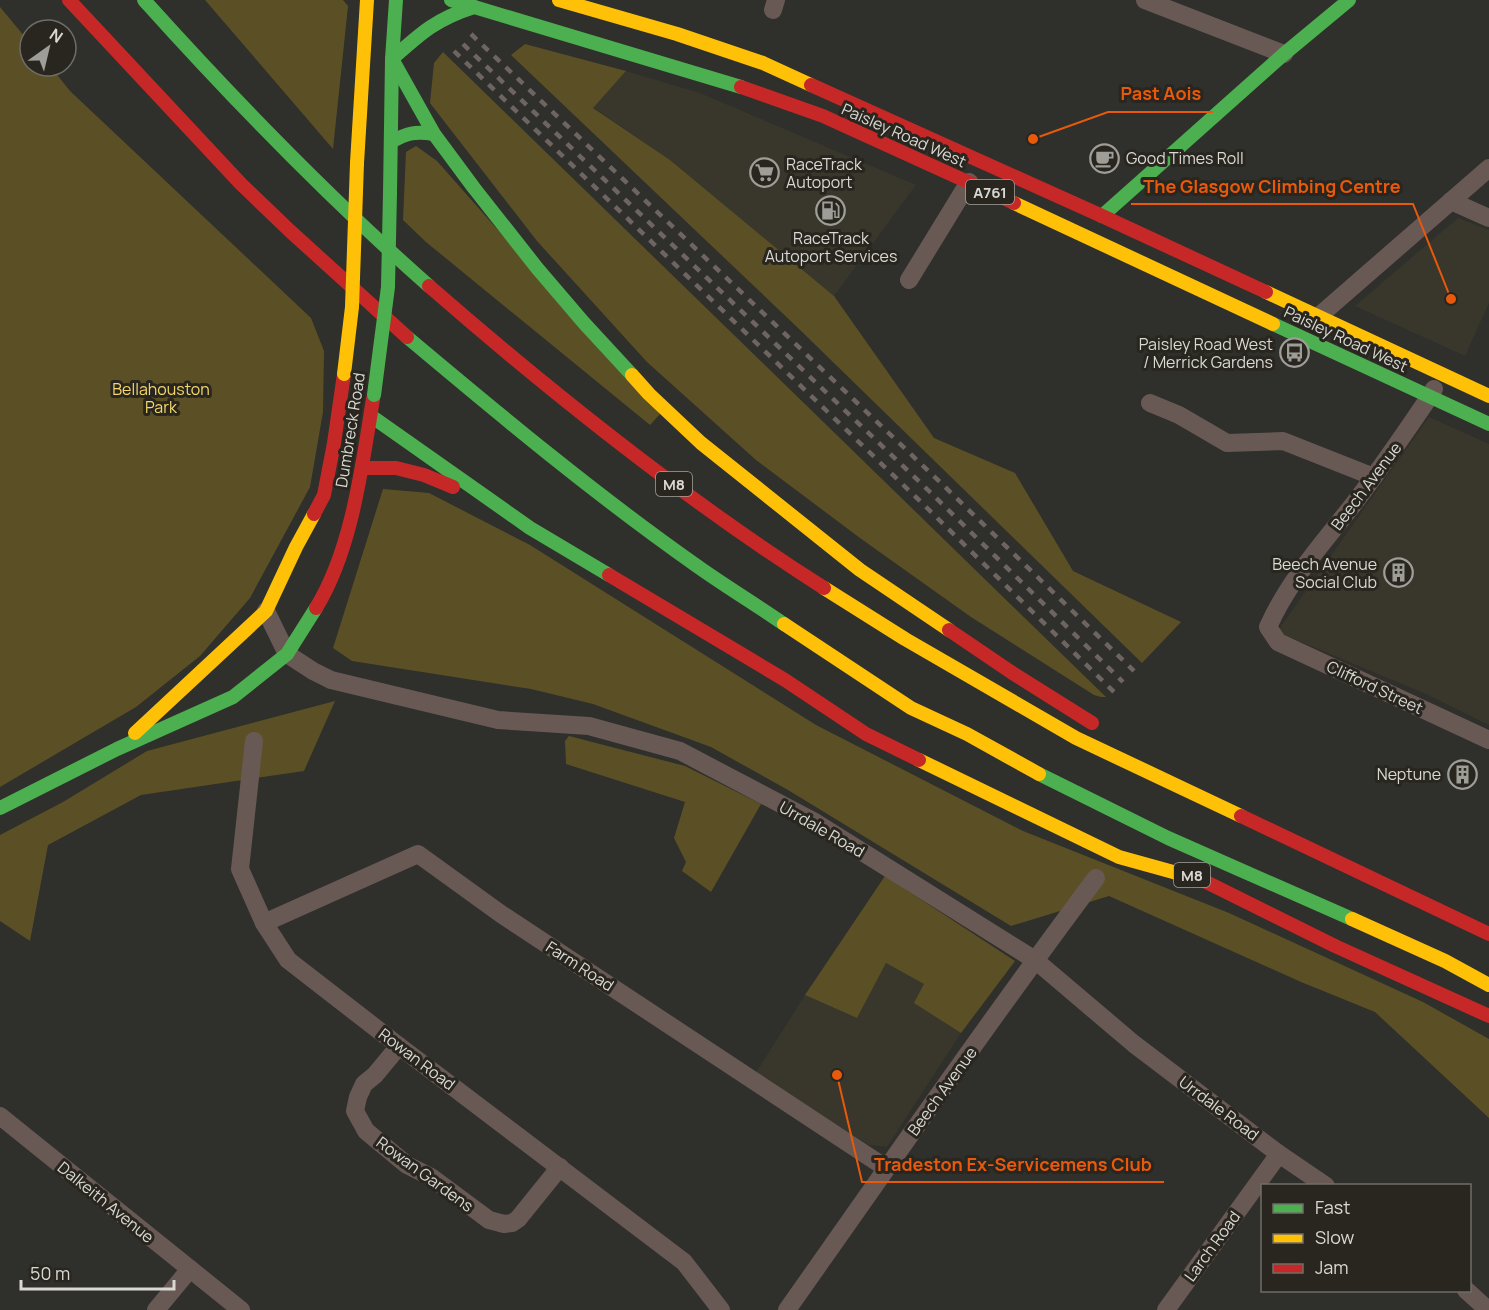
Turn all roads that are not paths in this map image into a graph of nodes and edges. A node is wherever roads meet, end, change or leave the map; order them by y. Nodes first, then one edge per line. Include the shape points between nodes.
1 (69, 0) edge
2 (144, 0) edge
3 (367, 0) edge
4 (396, 0) edge
5 (451, 0) edge
6 (559, 0) edge
7 (1145, 0) edge
8 (1349, 0) edge
9 (474, 7) junction
10 (1284, 54) junction
11 (392, 59) junction
12 (434, 134) junction
13 (391, 142) junction
14 (357, 163) junction
15 (1489, 168) edge
16 (969, 182) junction
17 (1451, 201) junction
18 (1102, 216) junction
19 (1489, 218) edge
20 (909, 280) dead end
21 (1319, 316) junction
22 (1306, 338) junction
23 (1441, 374) junction
24 (342, 394) junction
25 (1431, 396) junction
26 (1489, 396) edge
27 (1150, 403) dead end
28 (371, 416) junction
29 (1489, 424) edge
30 (362, 468) junction
31 (1374, 477) junction
32 (494, 503) junction
33 (266, 611) junction
34 (1268, 627) joint
35 (287, 654) junction
36 (911, 708) junction
37 (1106, 731) dead end
38 (945, 739) dead end
39 (1489, 740) edge
40 (254, 741) dead end
41 (117, 749) junction
42 (1166, 766) dead end
43 (0, 808) edge
44 (1296, 842) junction
45 (1138, 849) dead end
46 (1096, 878) dead end
47 (1202, 880) junction
48 (264, 923) junction
49 (1489, 934) edge
50 (1035, 960) junction
51 (1489, 985) edge
52 (1489, 1016) edge
53 (399, 1047) junction
54 (0, 1116) edge
55 (1279, 1154) junction
56 (560, 1167) junction
57 (886, 1168) junction
58 (1324, 1184) edge
59 (190, 1269) junction
60 (1468, 1292) edge
61 (156, 1310) edge
62 (241, 1310) edge
63 (721, 1310) edge
64 (787, 1310) edge
65 (1166, 1310) edge
66 (1488, 1310) edge

1 - 36 main road, M8 via 242,184 408,339 598,493 697,566
2 - 44 main road, M8 via 271,137 409,268 646,464 801,573 981,684 1076,738
3 - 14 main road, Dumbreck Road
4 - 11 main road, Dumbreck Road
5 - 9 main road, Paisley Road West / A761
6 - 18 main road, Paisley Road West / A761 via 763,63
7 - 10 street
8 - 10 main road
9 - 11 main road via 436,22
9 - 16 main road, Paisley Road West / A761 via 782,101
10 - 18 main road
11 - 12 main road
11 - 13 main road, Dumbreck Road
12 - 13 main road via 408,133
12 - 37 main road via 584,323 701,443 860,570
13 - 14 main road
13 - 28 main road, Dumbreck Road, bridge via 388,287
14 - 24 main road, Dumbreck Road, bridge via 352,307
15 - 17 street
16 - 20 street
16 - 22 main road, Paisley Road West / A761
17 - 19 street
17 - 21 street
18 - 21 main road, Paisley Road West / A761
21 - 22 street
21 - 23 main road, Paisley Road West / A761
22 - 25 main road, Paisley Road West / A761
23 - 25 street, Beech Avenue
23 - 26 main road, Paisley Road West / A761
24 - 28 main road
24 - 33 main road, Dumbreck Road via 324,495
25 - 29 main road, Paisley Road West / A761
25 - 31 street, Beech Avenue
27 - 31 street via 1227,443 1283,441
28 - 30 main road, Dumbreck Road
28 - 32 main road
30 - 32 main road via 396,468 424,475
30 - 35 main road, Dumbreck Road via 351,523 324,595
31 - 34 street, Beech Avenue via 1298,575
32 - 47 main road via 785,680 866,734 1119,857
33 - 35 street
33 - 41 main road, Dumbreck Road
34 - 39 street, Clifford Street via 1278,642
35 - 41 main road, Dumbreck Road via 233,697
35 - 50 street, Urrdale Road via 331,680 498,720 589,726 680,751 813,821
36 - 38 main road, M8
36 - 51 main road, M8 via 1168,838 1382,932
40 - 48 street, Rowan Road via 240,869
41 - 43 main road, Dumbreck Road
42 - 44 main road, M8
44 - 49 main road, M8
45 - 47 main road, M8
46 - 50 street, Beech Avenue
47 - 52 main road, M8
48 - 53 street, Rowan Road via 288,960
48 - 57 street, Farm Road via 418,854 501,914
50 - 55 street, Urrdale Road via 1134,1044
50 - 57 street, Beech Avenue
53 - 56 street, Rowan Road
53 - 56 street, Rowan Gardens via 364,1084 356,1111 366,1131 407,1165 431,1177 489,1220 504,1224 518,1220
54 - 59 street, Dalkeith Avenue
55 - 58 street, Urrdale Road
55 - 65 street, Larch Road
56 - 63 street, Rowan Road via 684,1262
57 - 64 street, Beech Avenue
59 - 61 street
59 - 62 street, Dalkeith Avenue
60 - 66 street

